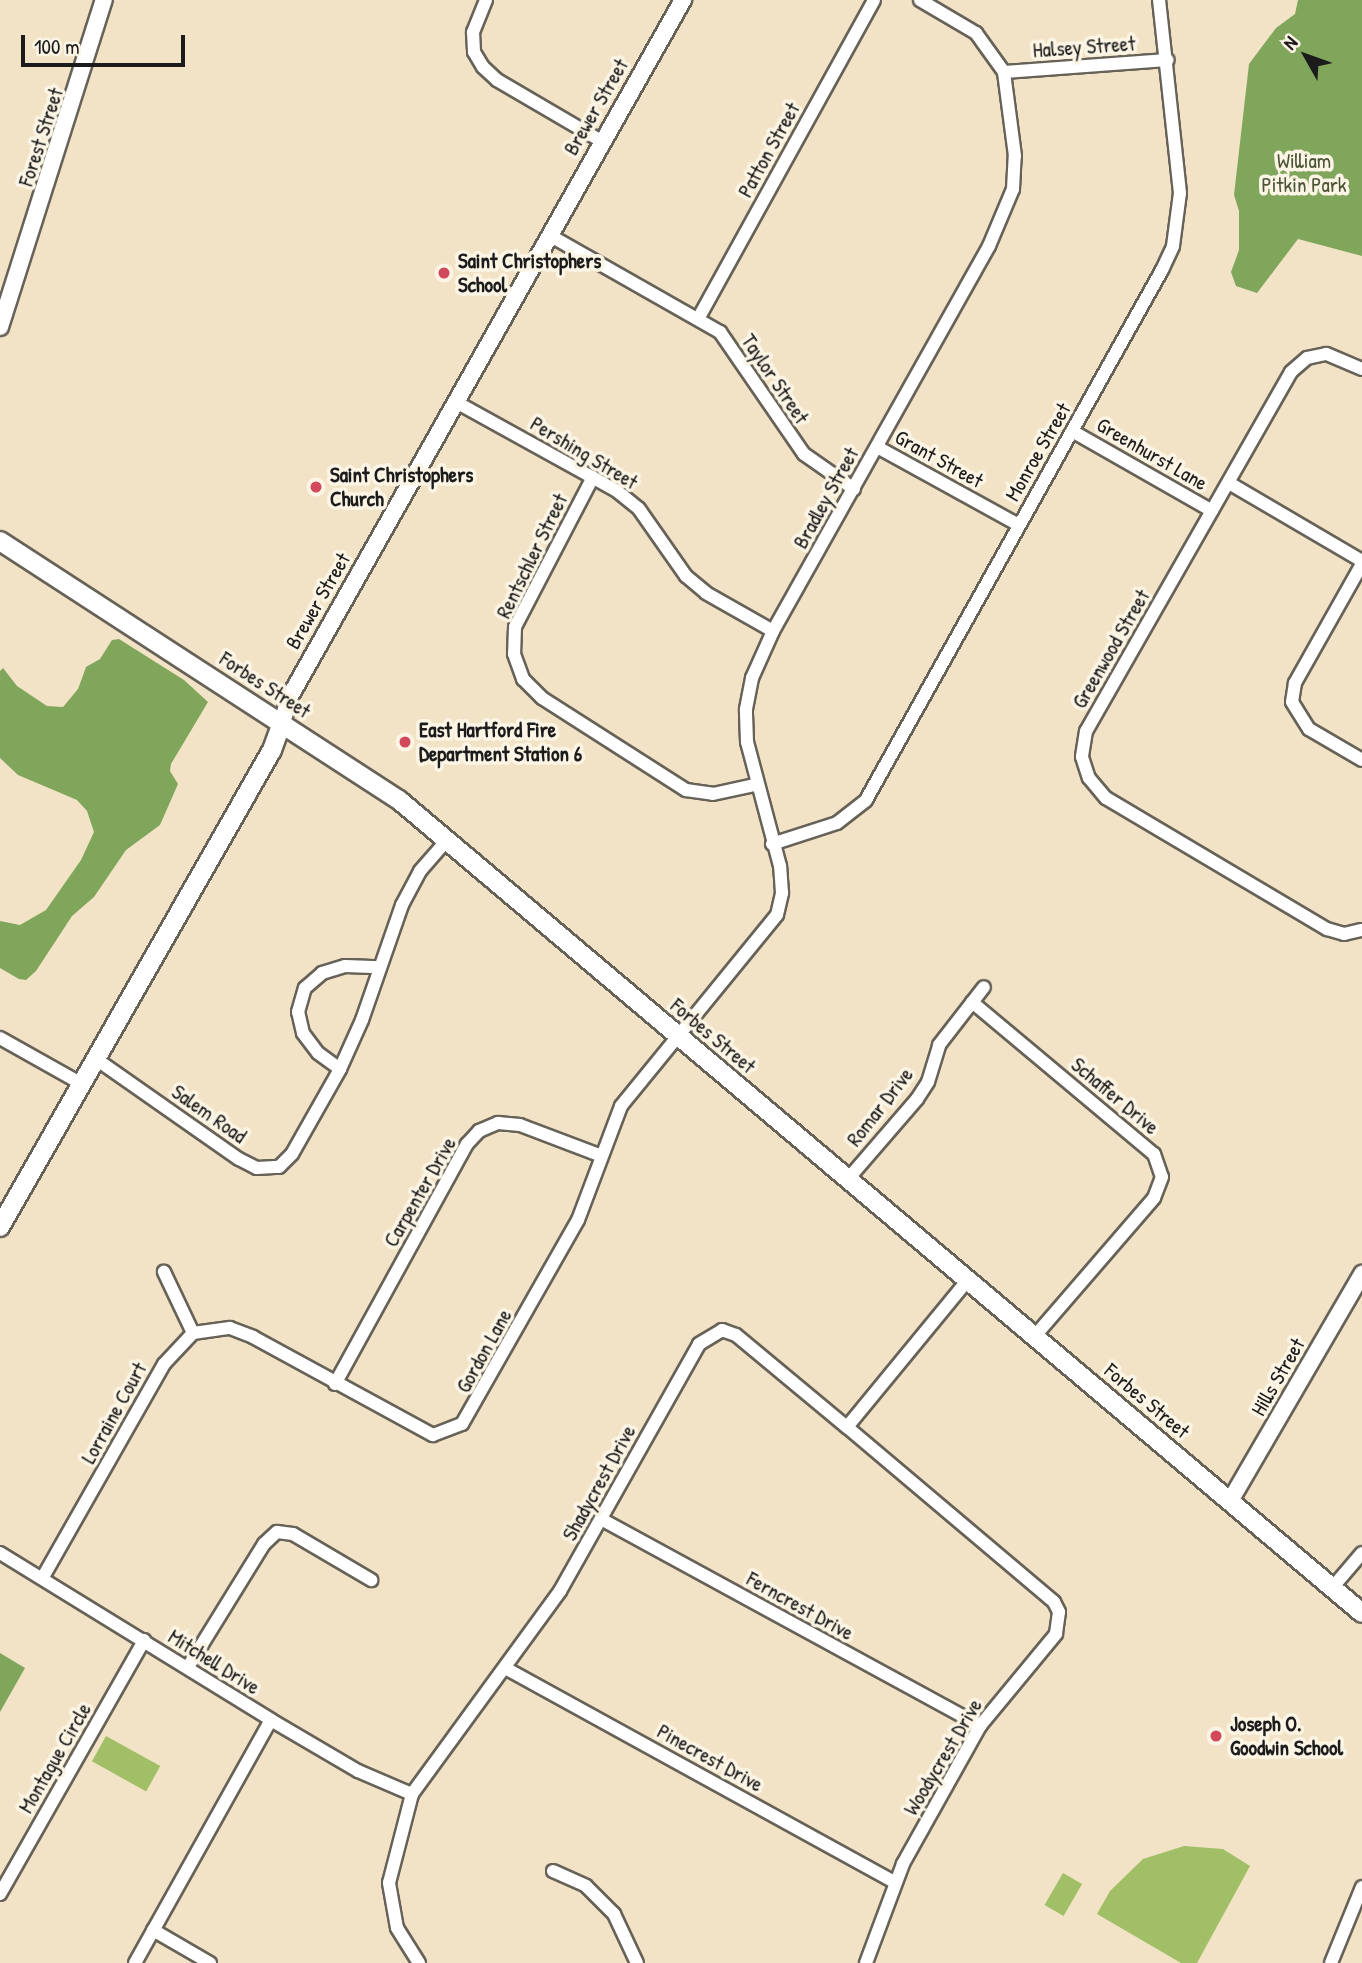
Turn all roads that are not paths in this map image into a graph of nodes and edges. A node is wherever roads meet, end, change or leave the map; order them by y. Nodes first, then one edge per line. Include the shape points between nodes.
1 (104, 0) edge
2 (486, 0) edge
3 (683, 0) edge
4 (874, 0) edge
5 (920, 0) edge
6 (1159, 0) edge
7 (1168, 60) junction
8 (1004, 72) junction
9 (603, 142) junction
10 (549, 235) junction
11 (698, 319) junction
12 (0, 327) edge
13 (1362, 369) edge
14 (456, 402) junction
15 (1072, 431) junction
16 (877, 447) junction
17 (593, 477) junction
18 (1229, 482) junction
19 (854, 489) junction
20 (1212, 510) junction
21 (1019, 525) junction
22 (0, 541) edge
23 (1362, 563) edge
24 (773, 631) junction
25 (282, 723) junction
26 (1362, 760) edge
27 (755, 785) junction
28 (447, 840) junction
29 (772, 844) junction
30 (1362, 930) edge
31 (380, 967) junction
32 (984, 987) dead end
33 (972, 1002) junction
34 (679, 1036) junction
35 (0, 1038) edge
36 (96, 1059) junction
37 (340, 1069) junction
38 (82, 1084) junction
39 (599, 1155) junction
40 (848, 1179) junction
41 (0, 1227) edge
42 (164, 1272) dead end
43 (1362, 1274) edge
44 (967, 1281) junction
45 (193, 1333) junction
46 (1034, 1336) junction
47 (335, 1384) junction
48 (847, 1427) junction
49 (1230, 1502) junction
50 (601, 1519) junction
51 (0, 1553) edge
52 (1362, 1553) edge
53 (43, 1577) junction
54 (371, 1580) dead end
55 (1332, 1588) junction
56 (1362, 1613) edge
57 (144, 1640) junction
58 (188, 1667) junction
59 (507, 1669) junction
60 (271, 1720) junction
61 (980, 1726) junction
62 (412, 1794) junction
63 (553, 1871) dead end
64 (895, 1882) junction
65 (1362, 1888) edge
66 (0, 1894) edge
67 (153, 1930) junction
68 (135, 1963) edge
69 (210, 1963) edge
70 (419, 1963) edge
71 (637, 1963) edge
72 (866, 1963) edge
73 (1331, 1963) edge

1 - 12 street, Forest Street
2 - 9 street via 473,32 474,52 483,67
3 - 9 street, Brewer Street
4 - 11 street, Patton Street
5 - 8 street, Bradley Street via 976,33
6 - 7 street, Monroe Street
7 - 8 street, Halsey Street
7 - 15 street, Monroe Street via 1180,193 1173,246
8 - 16 street, Bradley Street via 1015,156 1013,189 1003,219
9 - 10 street, Brewer Street
10 - 11 street, Taylor Street
10 - 14 street, Brewer Street
11 - 19 street, Taylor Street via 720,332 739,354 804,454
13 - 18 street, Greenwood Street via 1326,354 1307,358 1291,372
14 - 17 street, Pershing Street
14 - 25 street, Brewer Street via 289,698
15 - 20 street, Greenhurst Lane
15 - 21 street, Monroe Street
16 - 19 street, Bradley Street
16 - 21 street, Grant Street
17 - 24 street, Pershing Street via 639,509 670,557 706,593
17 - 27 street, Rentschler Street via 515,626 514,654 523,679 542,698 686,790 713,794
18 - 20 street, Greenwood Street
18 - 23 street, Greenhurst Lane
19 - 24 street, Bradley Street
20 - 30 street, Greenwood Street via 1086,731 1082,757 1089,778 1106,798 1327,929 1345,934
21 - 29 street, Monroe Street via 866,800 837,823
22 - 25 main road, Forbes Street
23 - 26 street via 1295,683 1292,702 1309,729
24 - 27 street, Bradley Street via 752,678 746,709
25 - 28 main road, Forbes Street via 375,781
25 - 36 main road, Brewer Street via 272,750
27 - 29 street, Bradley Street
28 - 31 street, Salem Road via 420,871 402,905
28 - 34 main road, Forbes Street
29 - 34 street, Bradley Street via 782,893 777,915
31 - 37 street, Salem Road
31 - 37 street via 345,966 322,973 305,988 298,1012 303,1033 318,1053
32 - 33 street, Romar Drive
33 - 40 street, Romar Drive via 939,1045 928,1082 917,1099
33 - 46 street, Schaffer Drive via 1154,1154 1162,1177 1154,1198
34 - 39 street, Gordon Lane via 621,1106
34 - 40 main road, Forbes Street
35 - 38 street
36 - 37 street, Salem Road via 257,1168 279,1167 292,1154
36 - 38 main road, Brewer Street
38 - 41 main road, Brewer Street
39 - 47 street, Carpenter Drive via 520,1125 498,1123 479,1131 467,1144
39 - 47 street, Gordon Lane via 578,1220 463,1424 433,1435
40 - 44 main road, Forbes Street
42 - 45 street
43 - 49 street, Hills Street
44 - 46 main road, Forbes Street
44 - 48 street
45 - 47 street, Gordon Lane via 230,1328
45 - 53 street, Lorraine Court via 164,1364
46 - 49 main road, Forbes Street
48 - 50 street, Shadycrest Drive via 736,1335 722,1330 699,1344
48 - 61 street, Woodycrest Drive via 1054,1602 1059,1612 1056,1634
49 - 55 main road, Forbes Street
50 - 59 street, Shadycrest Drive
50 - 61 street, Ferncrest Drive
51 - 53 street, Mitchell Drive
52 - 55 street
53 - 57 street, Mitchell Drive
54 - 58 street via 293,1534 277,1532 264,1544
55 - 56 main road, Forbes Street
57 - 58 street, Mitchell Drive
57 - 66 street, Montague Circle
58 - 60 street, Mitchell Drive
59 - 62 street, Shadycrest Drive
59 - 64 street, Pinecrest Drive
60 - 62 street, Mitchell Drive via 358,1771
60 - 67 street
61 - 64 street, Woodycrest Drive
62 - 70 street, Shadycrest Drive via 389,1884 397,1927
63 - 71 street via 586,1886 614,1914
64 - 72 street, Woodycrest Drive
65 - 73 street
67 - 68 street
67 - 69 street

